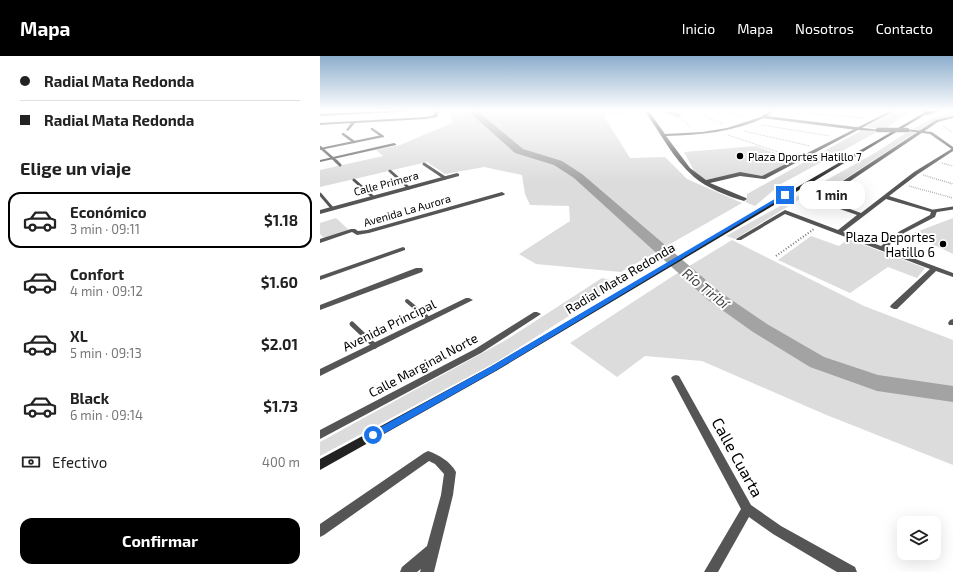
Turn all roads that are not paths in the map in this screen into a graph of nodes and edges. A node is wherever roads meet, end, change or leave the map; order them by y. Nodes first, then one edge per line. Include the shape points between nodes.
1 (343, 134) dead end
2 (379, 134) edge
3 (693, 134) edge
4 (847, 134) edge
5 (888, 134) edge
6 (918, 134) edge
7 (932, 134) edge
8 (664, 135) joint
9 (382, 136) joint
10 (354, 142) junction
11 (394, 144) dead end
12 (321, 148) edge
13 (952, 150) edge
14 (332, 158) junction
15 (320, 161) edge
16 (424, 164) dead end
17 (340, 165) dead end
18 (390, 171) dead end
19 (457, 175) dead end
20 (444, 178) junction
21 (354, 180) dead end
22 (706, 182) junction
23 (409, 188) junction
24 (320, 194) edge
25 (502, 194) dead end
26 (886, 196) junction
27 (372, 197) junction
28 (744, 199) dead end
29 (332, 208) junction
30 (953, 208) edge
31 (934, 211) junction
32 (320, 212) edge
33 (862, 215) junction
34 (840, 232) junction
35 (739, 239) dead end
36 (320, 241) edge
37 (882, 248) junction
38 (403, 249) dead end
39 (935, 268) junction
40 (418, 270) dead end
41 (953, 275) edge
42 (320, 278) edge
43 (469, 300) dead end
44 (407, 301) dead end
45 (894, 307) dead end
46 (320, 308) edge
47 (537, 314) dead end
48 (428, 319) junction
49 (352, 324) dead end
50 (375, 346) junction
51 (320, 373) edge
52 (676, 378) dead end
53 (320, 434) edge
54 (320, 465) edge
55 (747, 509) junction
56 (320, 532) edge
57 (433, 550) junction
58 (847, 571) edge
59 (406, 572) edge
60 (427, 572) edge
61 (711, 572) edge

1 - 10 lane
2 - 9 lane
3 - 8 street
4 - 22 street via 763,178 740,174
5 - 54 main road, Radial Mata Redonda via 493,369
6 - 33 street via 822,197 822,201
7 - 13 street
8 - 22 street via 692,172
9 - 10 street
10 - 12 street
11 - 14 street
12 - 14 lane
13 - 26 street
14 - 15 street
14 - 17 lane
16 - 20 lane
18 - 23 lane
19 - 20 street, Calle Primera
20 - 23 street, Calle Primera
21 - 27 lane
22 - 28 street
23 - 27 street, Calle Primera
24 - 29 lane
25 - 36 street, Avenida La Aurora via 367,232 357,233 353,230
26 - 31 street
26 - 33 street
27 - 29 street, Calle Primera
29 - 32 street, Calle Primera
30 - 31 lane
31 - 37 street via 933,216 902,232
33 - 34 street
34 - 35 street via 785,212
34 - 37 street
37 - 39 street
38 - 42 street
39 - 41 street
39 - 45 street
40 - 46 street
43 - 48 street, Avenida Principal
44 - 48 lane
47 - 53 street, Calle Marginal Norte via 478,351
48 - 50 street, Avenida Principal
49 - 50 lane
50 - 51 street, Avenida Principal
52 - 55 street, Calle Cuarta
55 - 58 street, Calle Cuarta via 777,530
55 - 61 street
56 - 57 street via 428,456 439,460 450,472
57 - 59 street
57 - 60 street

